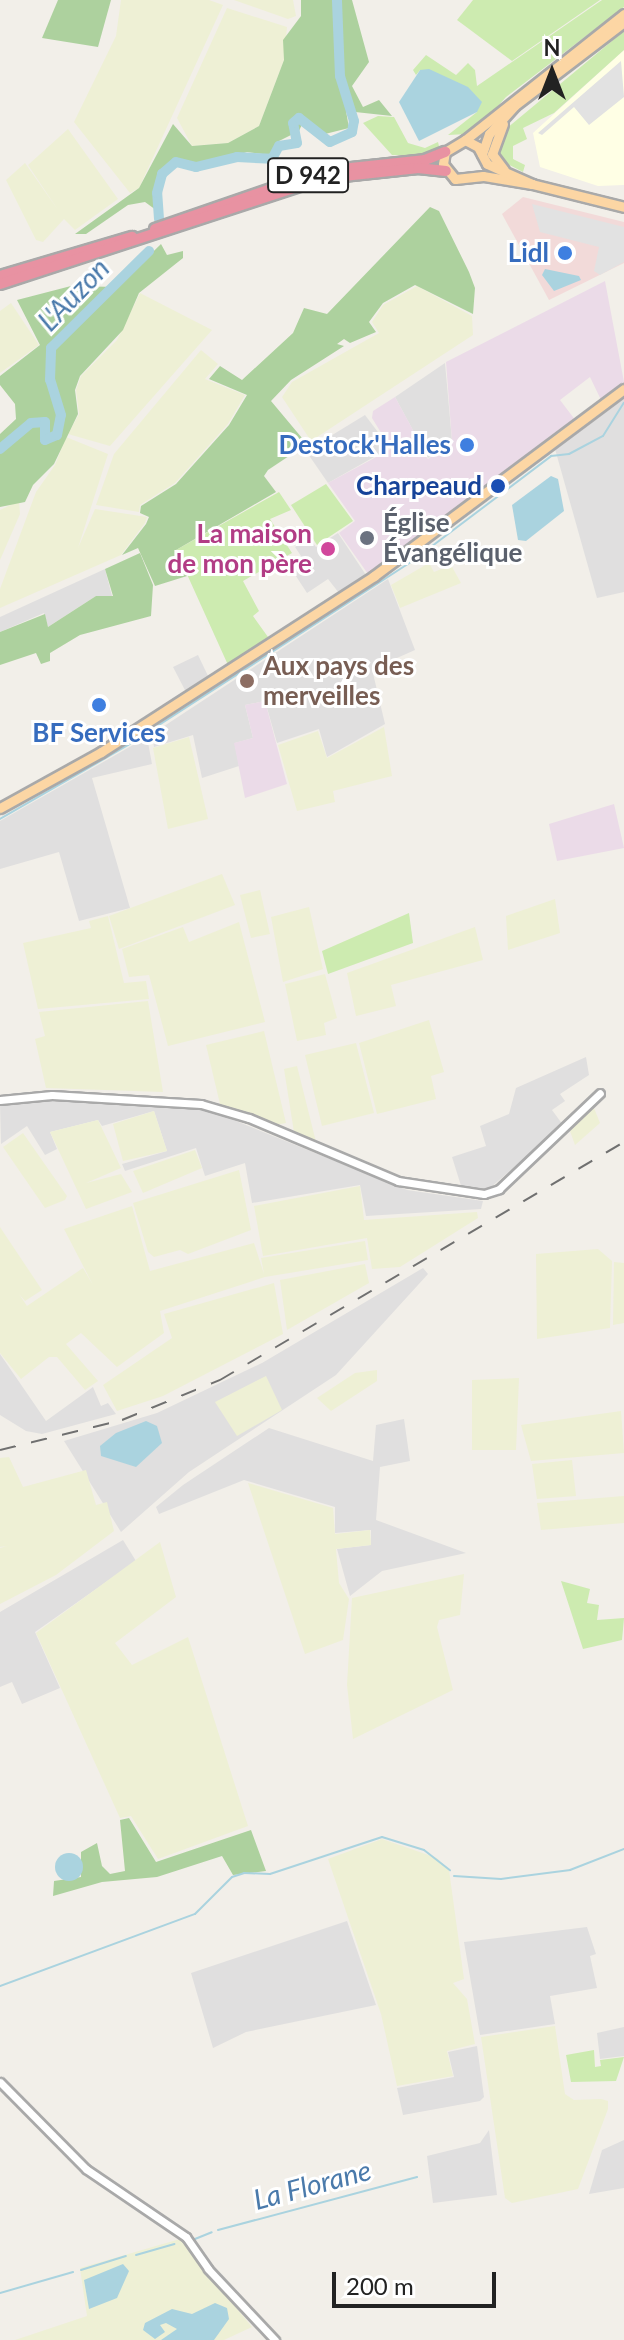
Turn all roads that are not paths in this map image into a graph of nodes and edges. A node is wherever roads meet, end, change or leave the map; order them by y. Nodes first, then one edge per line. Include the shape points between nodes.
1 (624, 14) edge
2 (624, 22) edge
3 (511, 109) junction
4 (465, 140) junction
5 (445, 152) junction
6 (482, 157) junction
7 (446, 171) junction
8 (506, 173) junction
9 (473, 177) junction
10 (532, 184) junction
11 (624, 207) edge
12 (178, 224) junction
13 (142, 237) junction
14 (0, 276) edge
15 (0, 284) edge
16 (624, 389) edge
17 (0, 808) edge
18 (600, 1093) dead end
19 (0, 1100) edge
20 (0, 2082) edge
21 (275, 2340) edge

1 - 4 main road
2 - 3 main road
3 - 6 main road via 484,142
3 - 8 main road via 492,147 493,159
4 - 5 main road
4 - 6 main road
5 - 7 main road
5 - 12 highway, D 942 via 425,160 323,171
6 - 8 main road
6 - 9 main road
7 - 9 main road via 462,180
7 - 12 highway, D 942 via 418,168 325,178
8 - 10 main road
9 - 10 main road
10 - 11 main road
12 - 13 highway, D 942
13 - 14 highway, D 942
13 - 15 highway, D 942
16 - 17 main road via 374,576 101,752
18 - 19 street via 499,1189 484,1194 398,1181 249,1118 201,1104 52,1095
20 - 21 street via 86,2169 186,2237 208,2269

